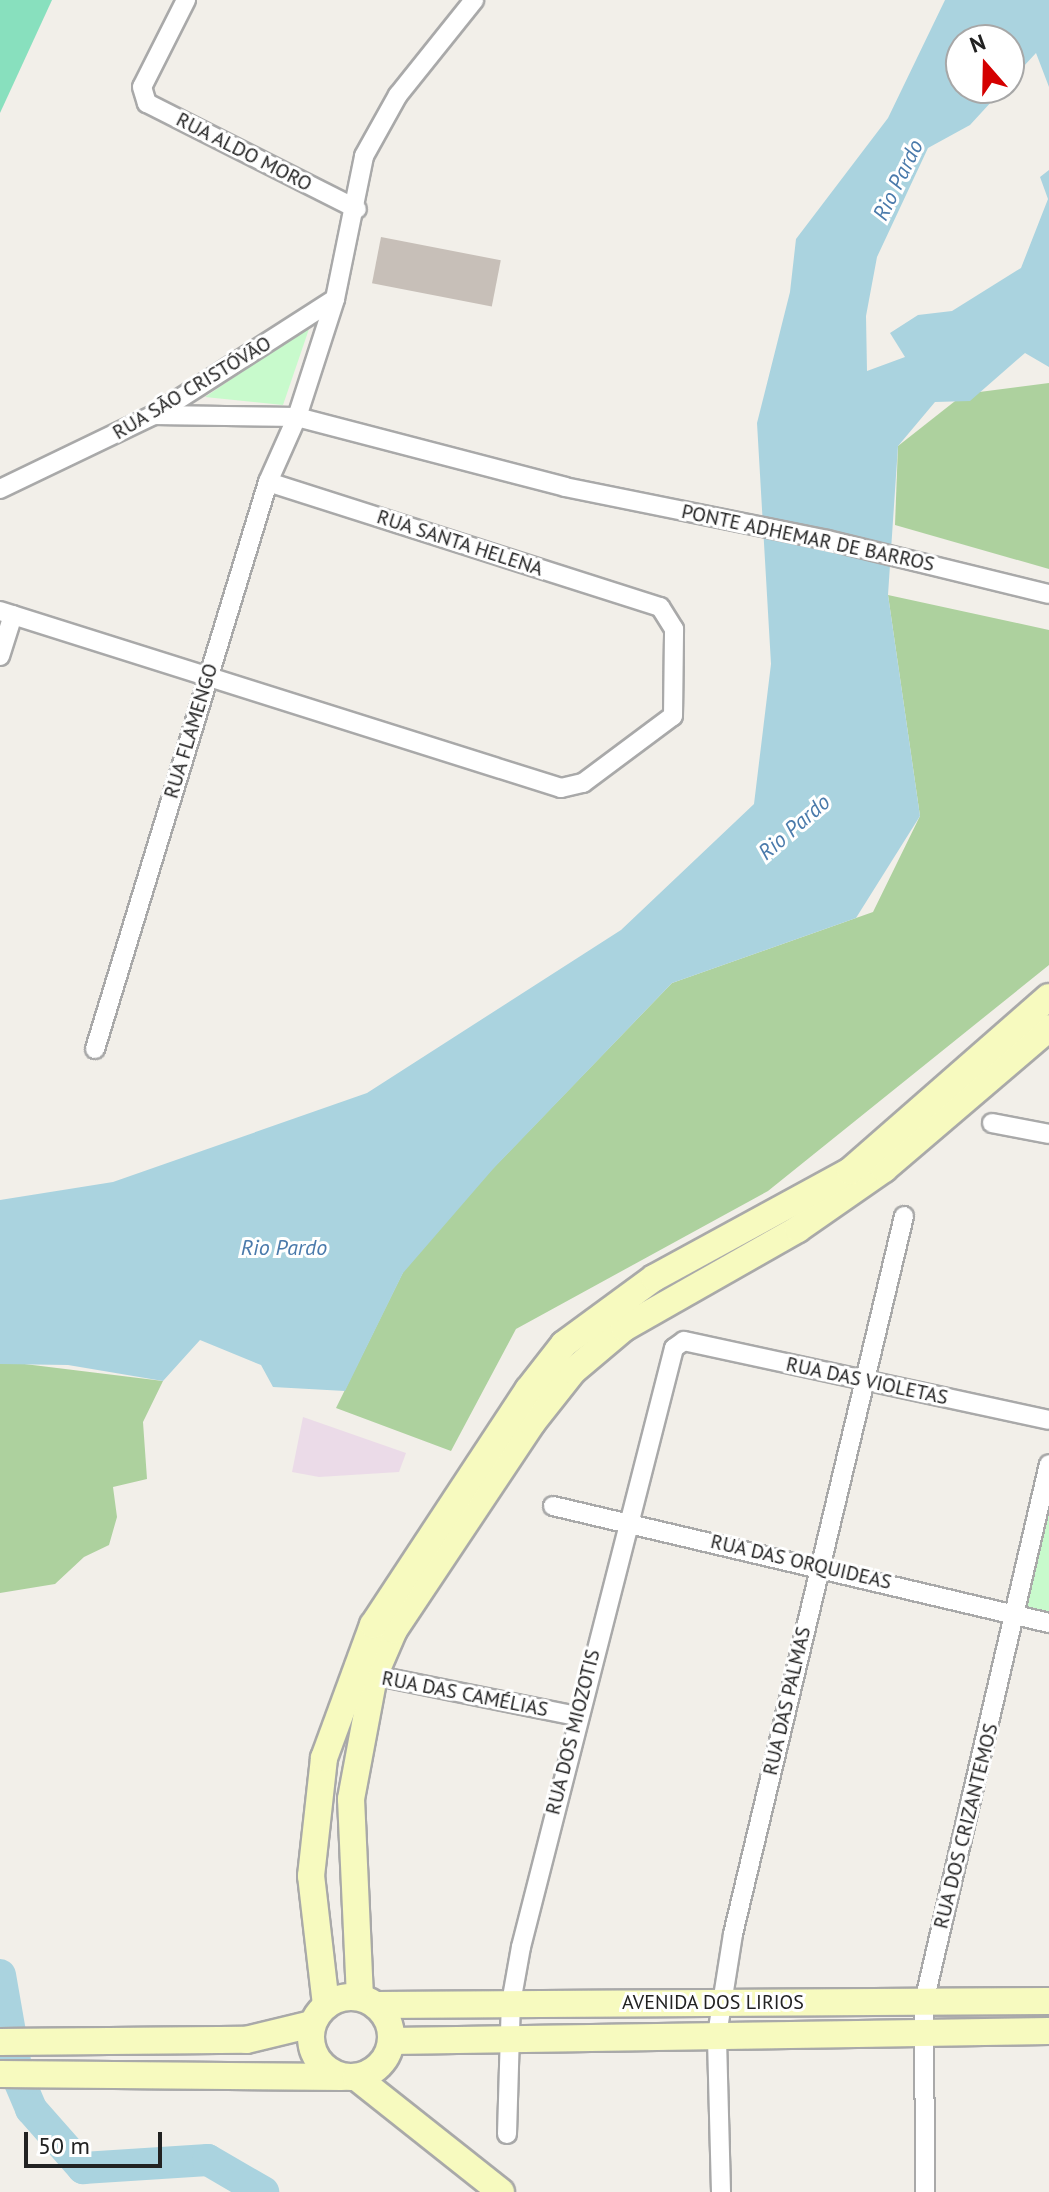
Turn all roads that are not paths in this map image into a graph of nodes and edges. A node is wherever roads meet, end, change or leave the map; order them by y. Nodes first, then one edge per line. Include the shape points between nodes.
1 (186, 0) edge
2 (474, 0) edge
3 (357, 209) junction
4 (335, 299) junction
5 (154, 415) junction
6 (297, 417) junction
7 (268, 482) junction
8 (0, 489) edge
9 (1049, 594) edge
10 (6, 613) edge
11 (0, 656) edge
12 (207, 677) junction
13 (1049, 997) edge
14 (1049, 1028) edge
15 (95, 1049) dead end
16 (992, 1123) dead end
17 (1049, 1134) edge
18 (904, 1216) dead end
19 (684, 1341) joint
20 (864, 1380) junction
21 (1049, 1420) edge
22 (1049, 1464) edge
23 (553, 1506) dead end
24 (628, 1522) junction
25 (819, 1565) junction
26 (1017, 1616) junction
27 (1049, 1623) edge
28 (364, 1674) junction
29 (576, 1716) junction
30 (368, 2001) junction
31 (1049, 2001) edge
32 (723, 2002) junction
33 (924, 2002) junction
34 (511, 2003) junction
35 (319, 2015) junction
36 (1049, 2031) edge
37 (924, 2032) junction
38 (717, 2035) junction
39 (510, 2037) junction
40 (0, 2042) edge
41 (386, 2053) junction
42 (0, 2074) edge
43 (349, 2077) junction
44 (407, 2115) junction
45 (507, 2134) dead end
46 (501, 2192) edge
47 (721, 2192) edge
48 (925, 2192) edge

1 - 3 street, RUA ALDO MORO via 142,87 147,103
2 - 3 street, RUA FLAMENGO via 376,129 364,156
3 - 4 street, RUA FLAMENGO
4 - 5 street, RUA SÃO CRISTÓVÃO
4 - 6 street, RUA FLAMENGO
5 - 6 street, PONTE ADHEMAR DE BARROS
5 - 8 street, RUA SÃO CRISTÓVÃO
6 - 7 street, RUA FLAMENGO
6 - 9 street, PONTE ADHEMAR DE BARROS via 565,487 827,540
7 - 12 street, RUA FLAMENGO
7 - 12 street, RUA SANTA HELENA via 652,604 673,625 673,716 583,783 550,785
10 - 11 street
10 - 12 street
12 - 15 street, RUA FLAMENGO
13 - 28 main road via 850,1171 654,1278 564,1344 463,1483 373,1625
14 - 28 main road via 884,1169 798,1229 624,1328 573,1371
16 - 17 street
18 - 20 street, RUA DAS PALMAS
19 - 20 street, RUA DAS VIOLETAS
19 - 24 street, RUA DOS MIOZOTIS via 674,1348
20 - 21 street, RUA DAS VIOLETAS
20 - 25 street, RUA DAS PALMAS
22 - 26 street, RUA DOS CRIZANTEMOS
23 - 24 street, RUA DAS ORQUIDEAS
24 - 25 street, RUA DAS ORQUIDEAS
24 - 29 street, RUA DOS MIOZOTIS
25 - 26 street, RUA DAS ORQUIDEAS
25 - 32 street, RUA DAS PALMAS
26 - 27 street, RUA DAS ORQUIDEAS
26 - 33 street, RUA DOS CRIZANTEMOS
28 - 29 street, RUA DAS CAMÉLIAS
28 - 30 main road via 351,1799
28 - 35 main road via 324,1758 313,1829
29 - 34 street, RUA DOS MIOZOTIS
30 - 34 main road, AVENIDA DOS LIRIOS
30 - 35 main road, AVENIDA DOS LIRIOS
30 - 41 main road
31 - 33 main road, AVENIDA DOS LIRIOS
32 - 33 main road, AVENIDA DOS LIRIOS
32 - 34 main road, AVENIDA DOS LIRIOS
32 - 38 street, RUA DAS PALMAS
33 - 37 street, RUA DOS CRIZANTEMOS
34 - 39 street, RUA DOS MIOZOTIS
35 - 40 main road, AVENIDA DOS LIRIOS via 246,2040
35 - 43 main road via 316,2057
36 - 37 main road, AVENIDA DOS LIRIOS
37 - 38 main road, AVENIDA DOS LIRIOS
37 - 48 street, RUA DOS CRIZANTEMOS
38 - 39 main road, AVENIDA DOS LIRIOS
38 - 47 street, RUA DAS PALMAS
39 - 41 main road, AVENIDA DOS LIRIOS
39 - 45 street, RUA DOS MIOZOTIS
41 - 43 main road
41 - 44 main road
42 - 43 main road
43 - 44 main road
44 - 46 main road

